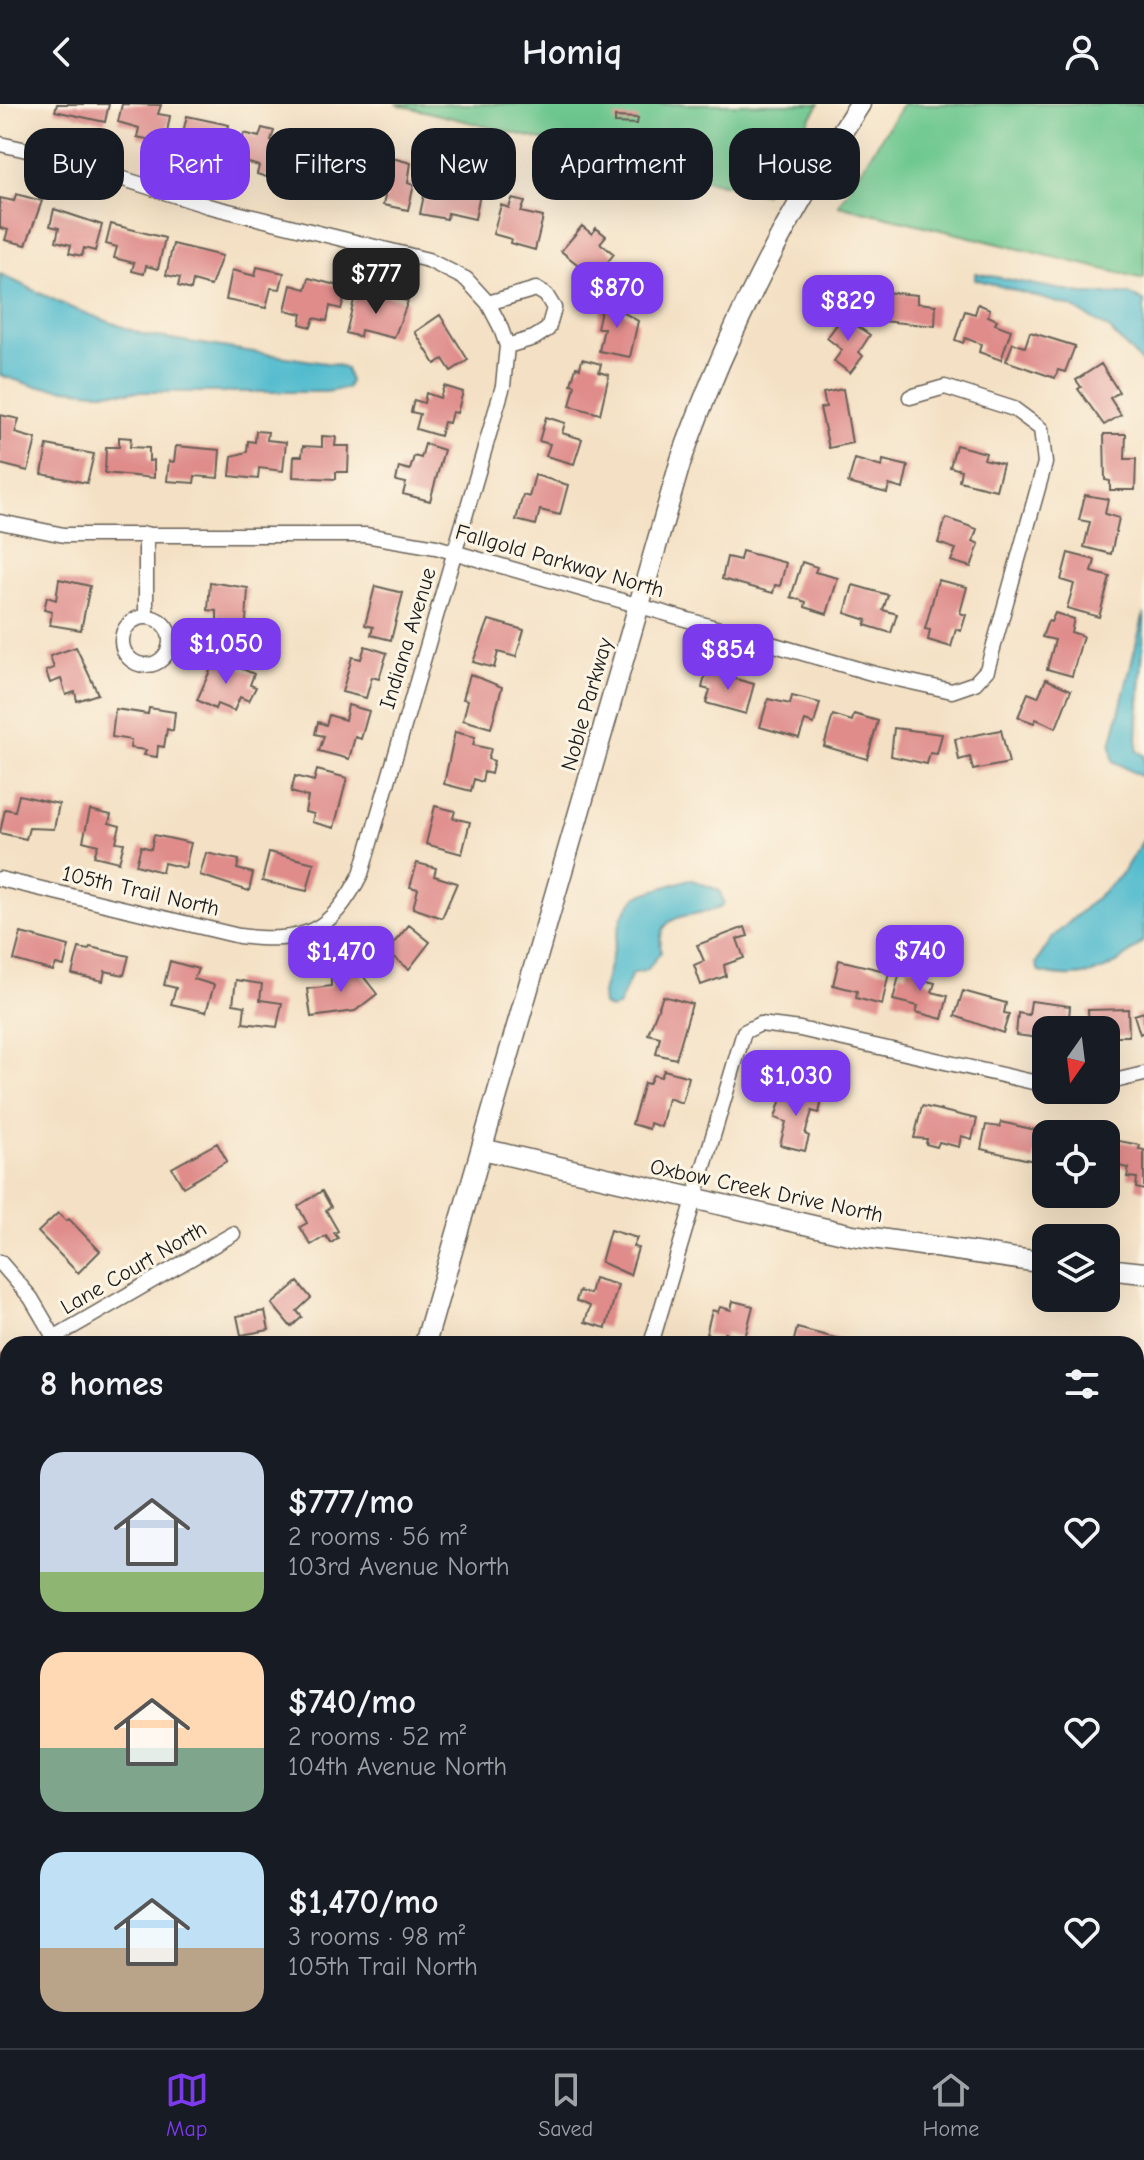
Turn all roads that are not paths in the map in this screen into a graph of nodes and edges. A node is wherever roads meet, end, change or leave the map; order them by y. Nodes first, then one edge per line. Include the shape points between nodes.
1 (860, 104) edge
2 (0, 144) edge
3 (488, 303) junction
4 (507, 346) junction
5 (910, 397) dead end
6 (0, 522) edge
7 (146, 534) junction
8 (456, 554) junction
9 (640, 606) junction
10 (146, 617) dead end
11 (0, 879) edge
12 (320, 928) joint
13 (1144, 1074) edge
14 (1120, 1080) edge
15 (1032, 1082) edge
16 (482, 1149) junction
17 (695, 1201) junction
18 (233, 1234) dead end
19 (1032, 1261) edge
20 (0, 1262) edge
21 (1120, 1270) edge
22 (1144, 1273) edge
23 (55, 1336) edge
24 (64, 1336) edge
25 (427, 1336) edge
26 (653, 1336) edge

1 - 9 main road, Noble Parkway via 795,210 725,346 681,460
2 - 3 street via 208,206 428,260 466,279
3 - 4 street, Indiana Avenue
3 - 4 street via 536,289 554,308 548,329
4 - 8 street, Indiana Avenue via 503,386
5 - 9 street, Fallgold Parkway North via 945,387 1014,409 1041,429 1045,463 987,670 975,683 952,691 875,674
6 - 7 street, Fallgold Parkway North via 64,535
7 - 8 street, Fallgold Parkway North via 365,535
7 - 10 street
8 - 9 street, Fallgold Parkway North
8 - 12 street, Indiana Avenue via 361,874 344,906
9 - 16 main road, Noble Parkway
11 - 12 street, 105th Trail North via 239,936 278,941
13 - 14 street
15 - 17 street via 760,1024 744,1032
16 - 17 main road, Oxbow Creek Drive North
16 - 25 main road, Noble Parkway
17 - 19 main road, Oxbow Creek Drive North via 852,1235
17 - 26 street
18 - 24 street, Lane Court North
20 - 23 street
21 - 22 main road

